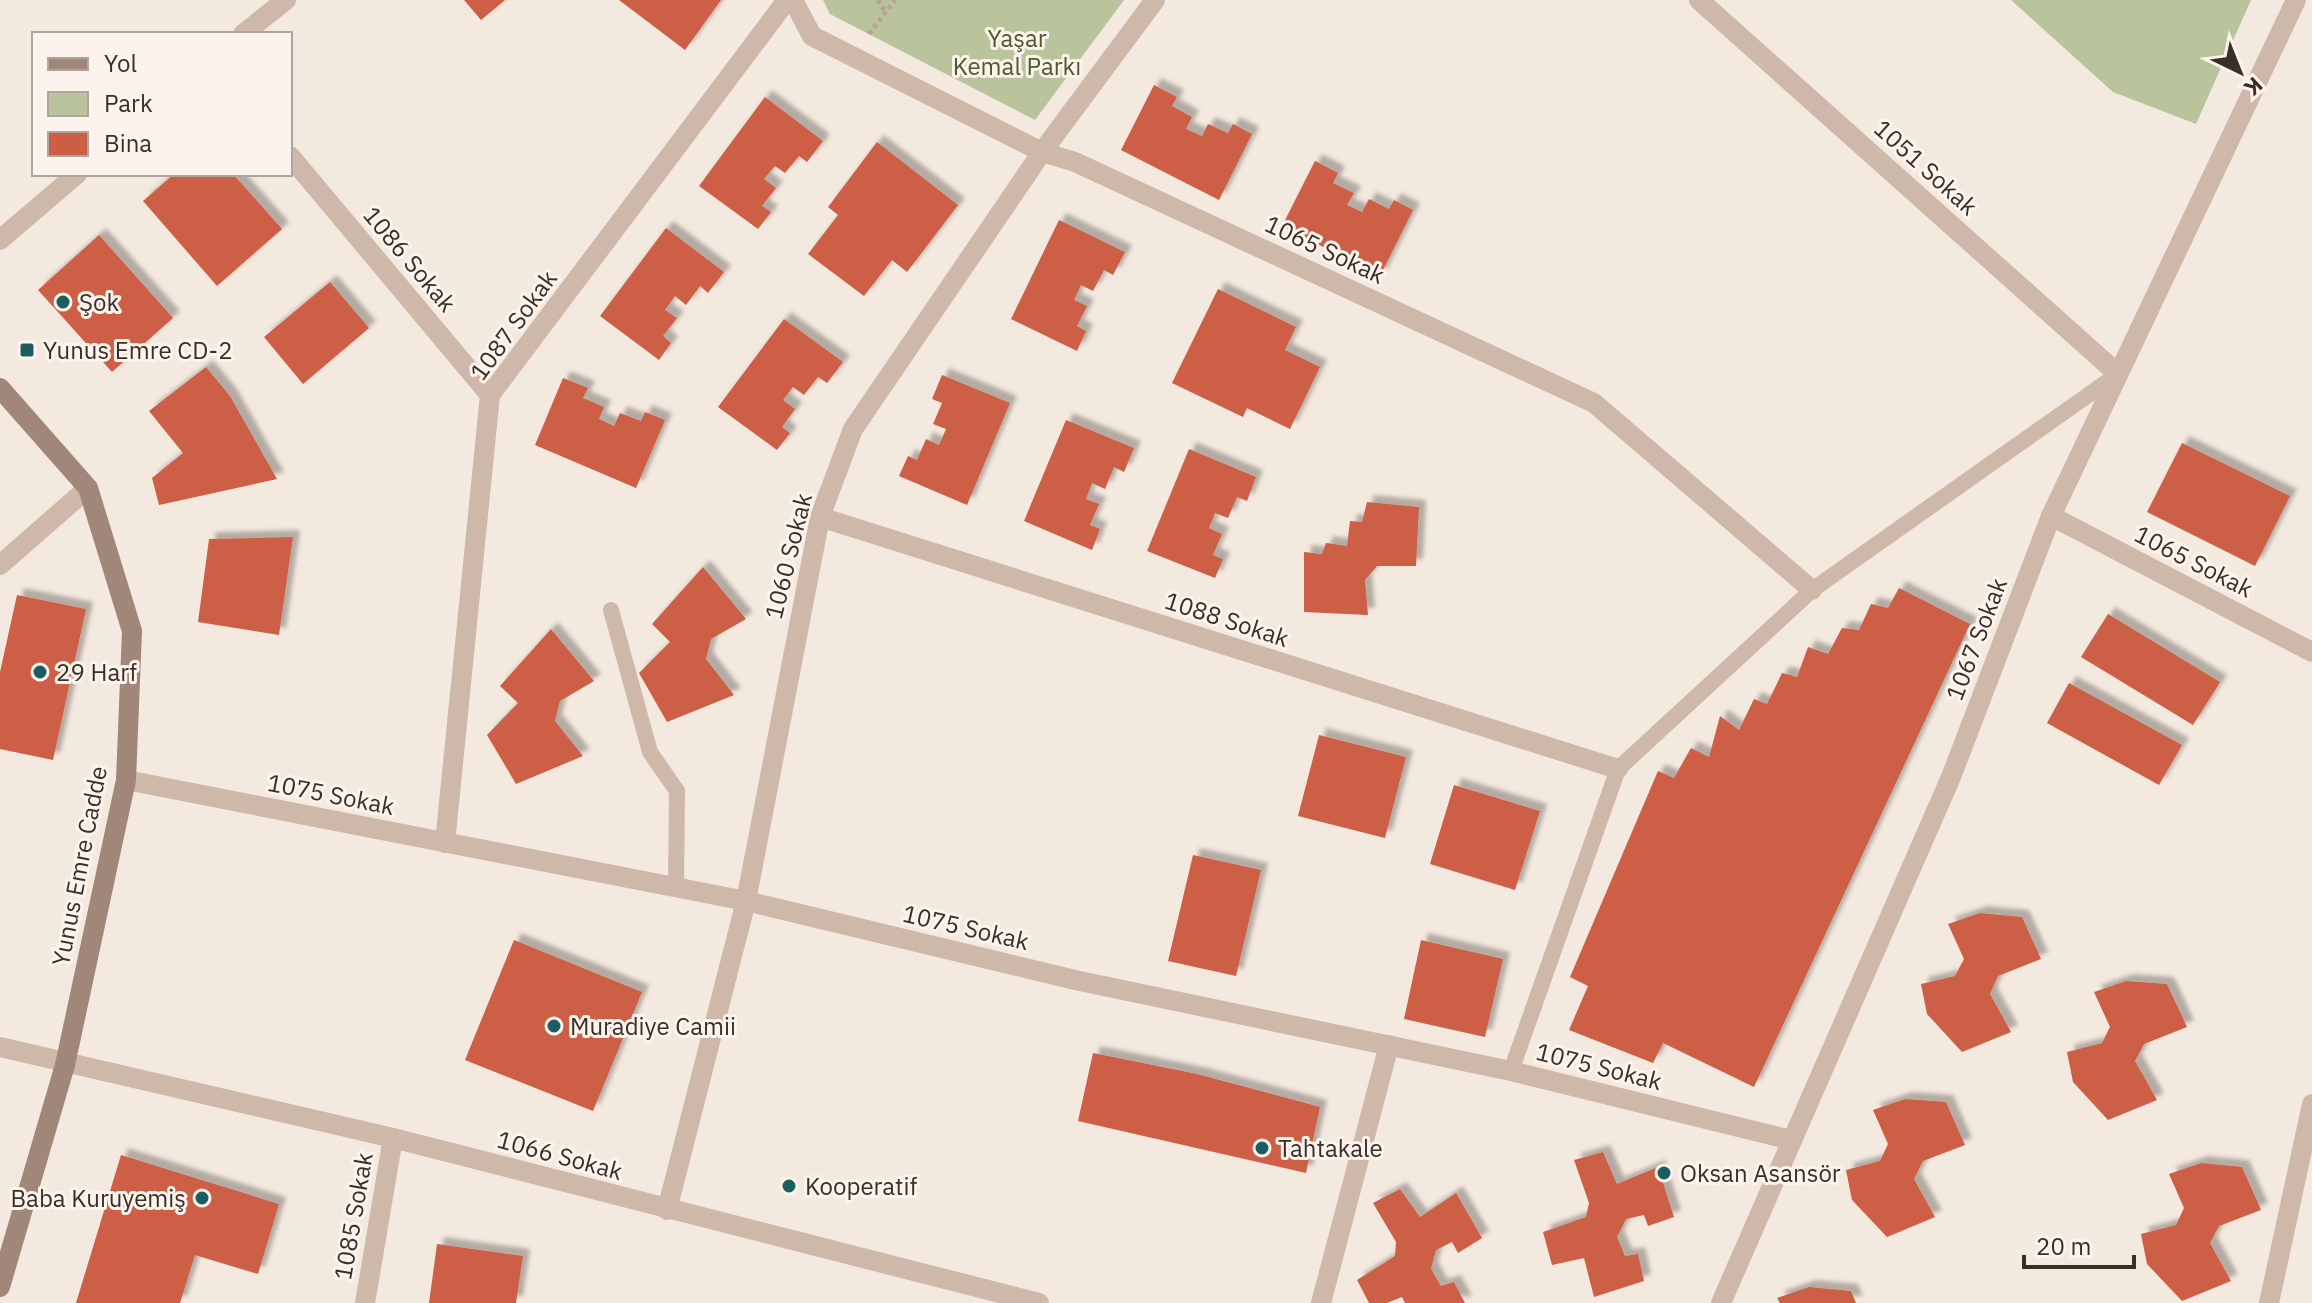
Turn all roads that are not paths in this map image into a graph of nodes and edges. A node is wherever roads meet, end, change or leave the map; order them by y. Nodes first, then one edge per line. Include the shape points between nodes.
1 (286, 0) edge
2 (790, 0) edge
3 (1155, 0) edge
4 (2296, 0) edge
5 (1712, 4) edge
6 (246, 32) edge
7 (1042, 152) junction
8 (292, 158) edge
9 (75, 176) edge
10 (0, 240) edge
11 (2118, 374) junction
12 (0, 388) edge
13 (490, 395) junction
14 (88, 488) junction
15 (2051, 516) junction
16 (820, 517) junction
17 (0, 565) edge
18 (1812, 590) junction
19 (611, 610) dead end
20 (2312, 652) edge
21 (1618, 769) junction
22 (126, 780) junction
23 (445, 843) junction
24 (676, 888) junction
25 (746, 901) junction
26 (1389, 1045) junction
27 (0, 1047) edge
28 (65, 1065) junction
29 (1511, 1071) junction
30 (2312, 1104) edge
31 (393, 1138) junction
32 (1791, 1140) junction
33 (667, 1210) junction
34 (0, 1287) edge
35 (365, 1303) edge
36 (1039, 1303) edge
37 (1321, 1303) edge
38 (1721, 1303) edge
39 (2269, 1303) edge

1 - 6 street
2 - 7 street, 1065 Sokak via 812,36
2 - 13 street, 1087 Sokak
3 - 7 street, 1060 Sokak
4 - 11 street, 1067 Sokak
5 - 11 street, 1051 Sokak
7 - 16 street, 1060 Sokak via 853,429
7 - 18 street, 1065 Sokak via 1075,162 1594,403
8 - 13 street, 1086 Sokak
9 - 10 street
11 - 15 street, 1067 Sokak
11 - 18 lane
12 - 14 street, Yunus Emre Cadde
13 - 23 street, 1087 Sokak
14 - 17 street
14 - 22 street, Yunus Emre Cadde via 132,631
15 - 20 street, 1065 Sokak
15 - 32 street, 1067 Sokak via 1951,777
16 - 21 street, 1088 Sokak
16 - 25 street, 1060 Sokak
18 - 21 lane
19 - 24 lane via 650,752 677,791
21 - 29 lane
22 - 23 street, 1075 Sokak
22 - 28 street, Yunus Emre Cadde
23 - 24 street, 1075 Sokak
24 - 25 street, 1075 Sokak
25 - 26 street, 1075 Sokak via 1075,980
25 - 33 street, 1060 Sokak
26 - 29 street, 1075 Sokak
26 - 37 street
27 - 28 street, 1066 Sokak
28 - 31 street, 1066 Sokak
28 - 34 street, Yunus Emre Cadde
29 - 32 street, 1075 Sokak
30 - 39 street
31 - 33 street, 1066 Sokak
31 - 35 street, 1085 Sokak
32 - 38 street, 1067 Sokak
33 - 36 street, 1066 Sokak

